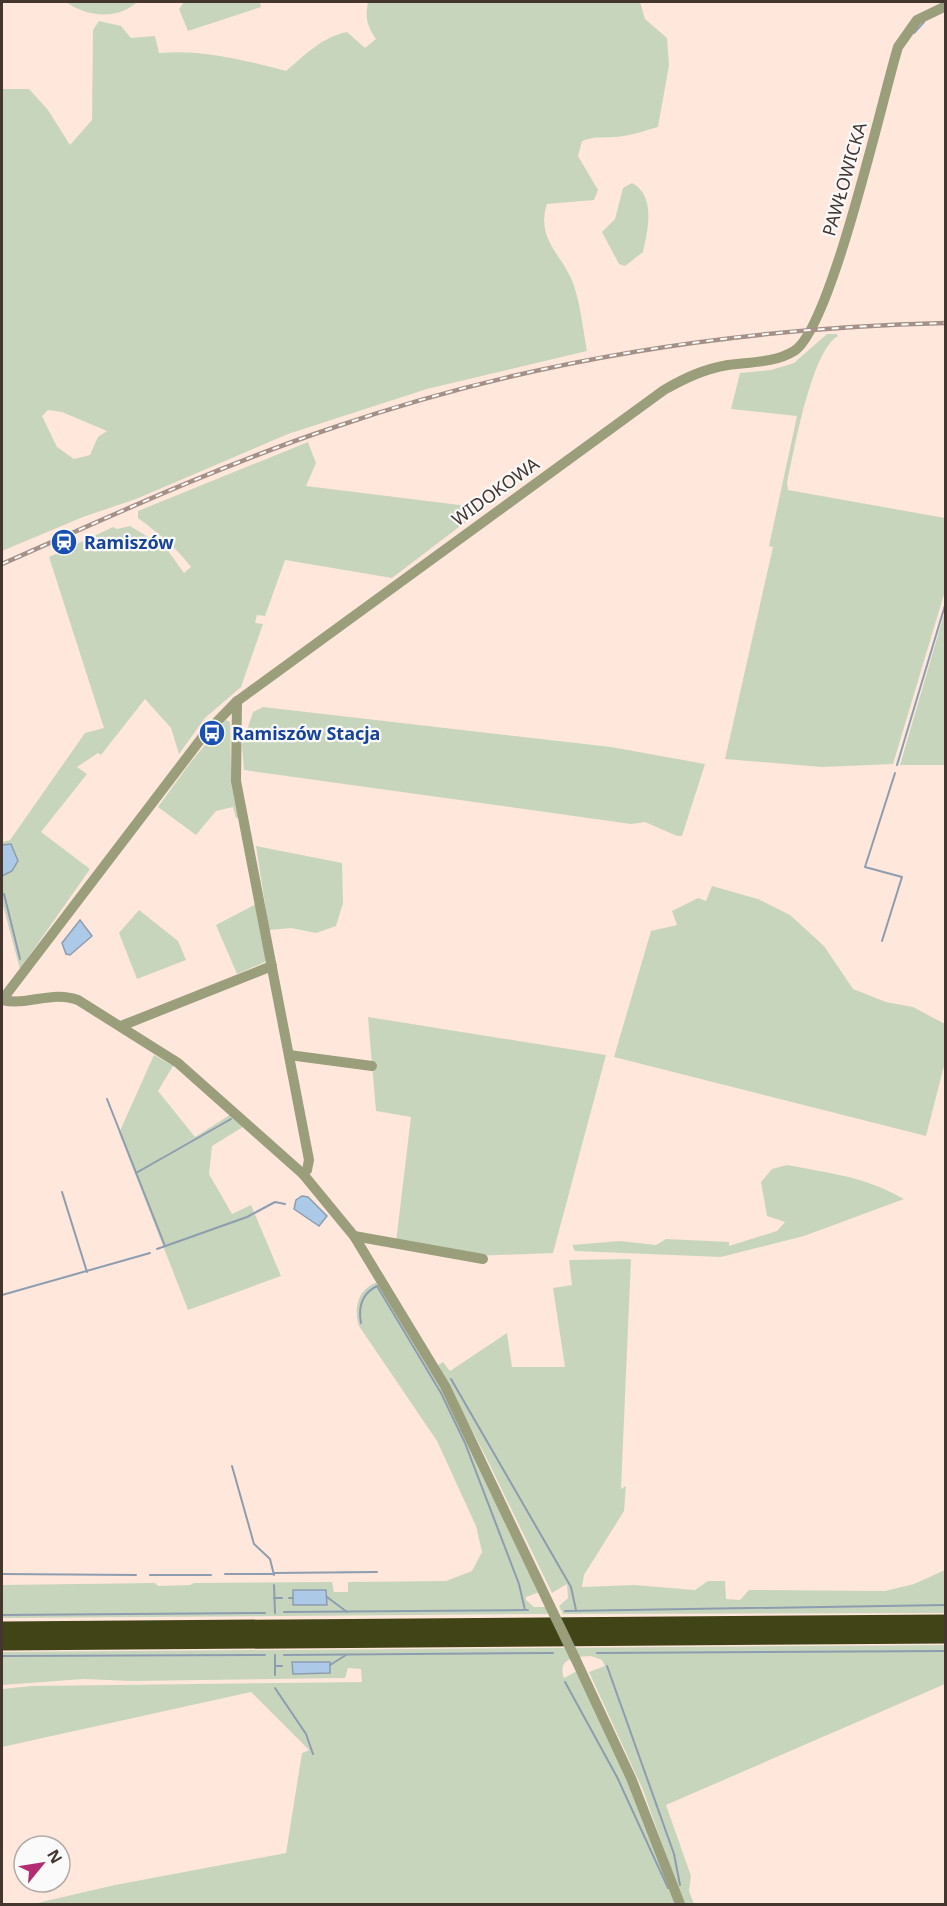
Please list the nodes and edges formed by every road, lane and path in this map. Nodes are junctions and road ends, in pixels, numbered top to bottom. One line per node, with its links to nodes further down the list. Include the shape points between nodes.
1 (945, 6): 2 (street, PAWŁOWICKA, via 917,20 898,47 845,239 817,318 800,348)
2 (771, 359): 3 (street, WIDOKOWA, via 710,369 664,390)
3 (237, 701): 4 (street, via 236,781); 5 (street, WIDOKOWA, via 204,735)
4 (272, 966): 6 (street); 7 (street)
5 (2, 1000): 6 (street, via 16,1004 68,996)
6 (121, 1026): 9 (street, via 178,1063)
7 (288, 1055): 8 (street); 9 (street, via 309,1160)
8 (372, 1066)
9 (303, 1174): 10 (street)
10 (354, 1236): 11 (street); 16 (street, bridge, via 445,1386 632,1778)
11 (483, 1259)
12 (945, 1622): 13 (highway)
13 (2, 1629)
14 (945, 1636): 15 (highway)
15 (2, 1643)
16 (680, 1905)

